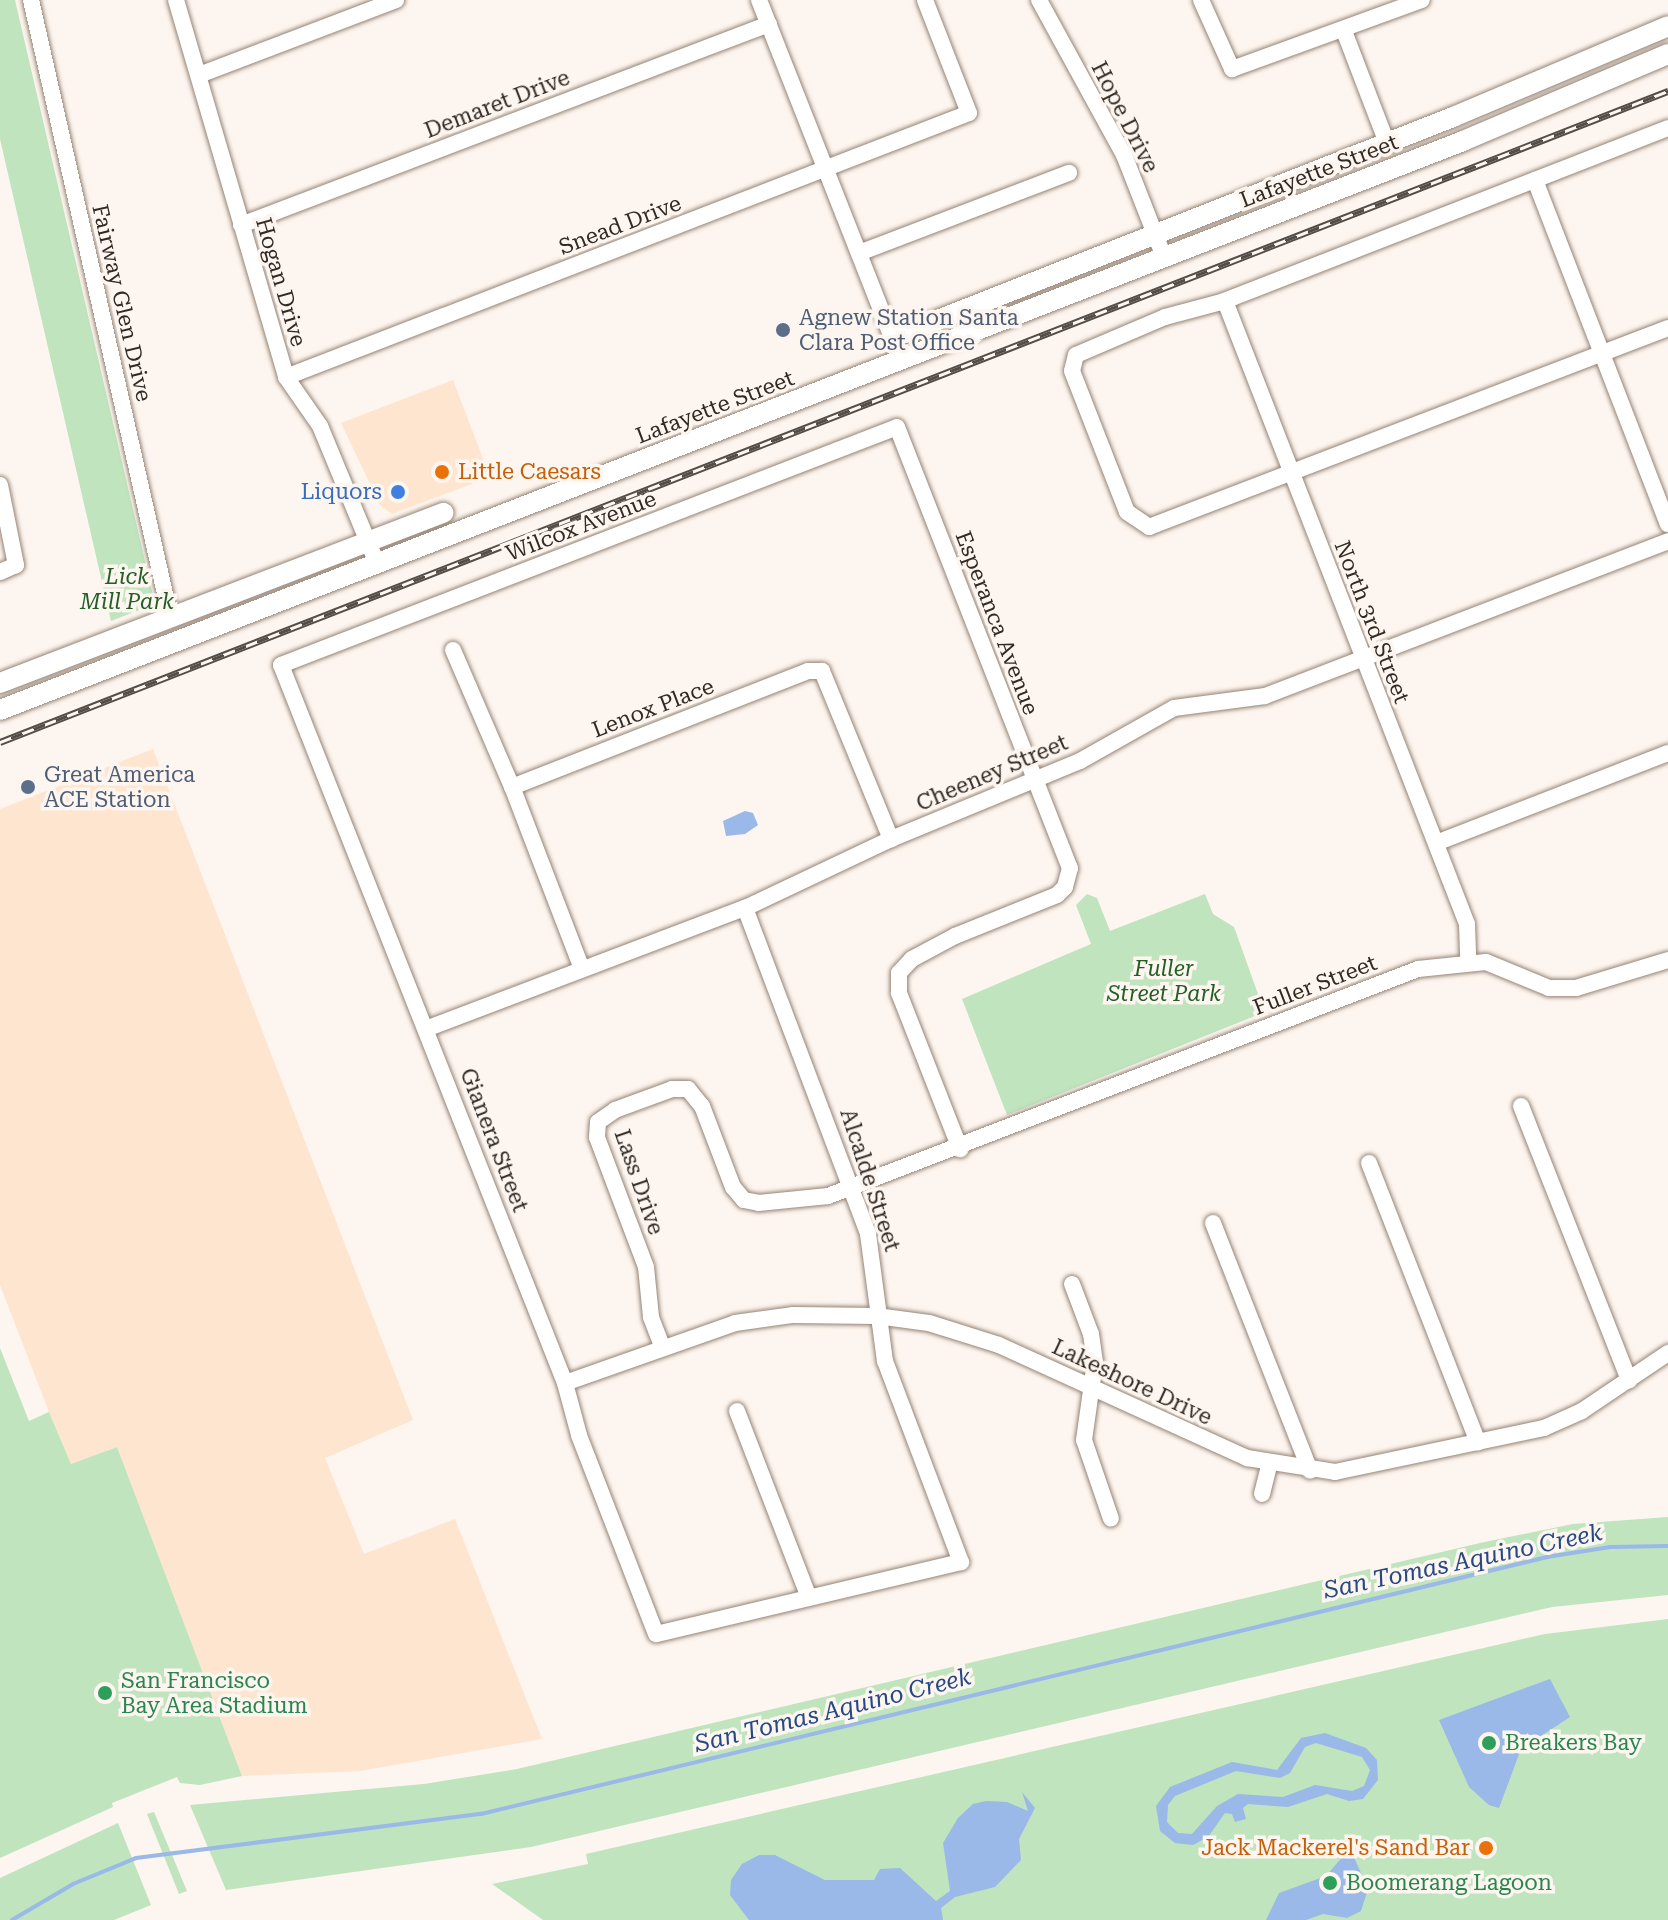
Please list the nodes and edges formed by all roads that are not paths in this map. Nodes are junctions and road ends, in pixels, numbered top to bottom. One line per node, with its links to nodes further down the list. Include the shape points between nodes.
1 (31, 0): 38 (street, Fairway Glen Drive)
2 (176, 0): 13 (street, Hogan Drive)
3 (396, 0): 13 (street)
4 (759, 0): 9 (street)
5 (925, 0): 16 (street, Snead Drive, via 969,113)
6 (1039, 0): 20 (street, Hope Drive, via 1124,155)
7 (1201, 0): 11 (street, via 1232,69)
8 (1422, 0): 11 (street)
9 (769, 24): 16 (street); 19 (street, Demaret Drive)
10 (1668, 26): 15 (main road, Lafayette Street)
11 (1344, 31): 15 (street)
12 (1668, 54): 22 (main road, Lafayette Street)
13 (199, 75): 19 (street, Hogan Drive)
14 (1668, 128): 18 (street)
15 (1387, 143): 20 (main road, Lafayette Street)
16 (826, 169): 21 (street); 28 (street, Snead Drive)
17 (1069, 173): 21 (street)
18 (1535, 180): 23 (street); 26 (street)
19 (241, 225): 28 (street, Hogan Drive)
20 (1156, 235): 22 (street, Hope Drive); 25 (main road, Lafayette Street)
21 (859, 253): 25 (street)
22 (1164, 257): 27 (main road, Lafayette Street)
23 (1225, 301): 30 (street, North 3rd Street); 30 (street, via 1165,317 1076,355 1072,371 1077,387 1127,512 1149,527)
24 (1668, 328): 26 (street)
25 (892, 338): 27 (street)
26 (1602, 354): 30 (street); 33 (street)
27 (901, 360): 36 (main road, Lafayette Street)
28 (286, 377): 34 (street, Hogan Drive, via 320,426)
29 (897, 427): 41 (street, Wilcox Avenue); 45 (street, Esperanca Avenue)
30 (1290, 472): 40 (street, North 3rd Street)
31 (0, 485): 37 (street, via 16,565)
32 (444, 513): 34 (main road)
33 (1668, 524)
34 (368, 541): 36 (street, Hogan Drive); 38 (main road)
35 (1668, 541): 40 (street, Cheeney Street)
36 (376, 564): 43 (main road, Lafayette Street)
37 (0, 572)
38 (170, 616): 42 (main road)
39 (453, 650): 46 (street)
40 (1361, 659): 45 (street, Cheeney Street, via 1265,696 1174,708 1080,761); 48 (street, North 3rd Street)
41 (281, 665): 53 (street, Gianera Street)
42 (0, 683)
43 (0, 710)
44 (1668, 753): 48 (street)
45 (1035, 779): 47 (street, Cheeney Street); 55 (street, Esperanca Avenue, via 1070,868 1065,887 955,936 912,959 899,973 899,993)
46 (512, 787): 47 (street, Lenox Place, via 808,671 822,671); 52 (street)
47 (891, 839): 49 (street, Cheeney Street)
48 (1436, 843): 51 (street, North 3rd Street, via 1467,924)
49 (745, 908): 52 (street, Cheeney Street); 57 (street, Alcalde Street)
50 (1668, 960): 51 (street, Fuller Street, via 1576,988 1549,988 1486,962)
51 (1468, 961): 55 (street, Fuller Street, via 1418,969)
52 (582, 969): 53 (street, Cheeney Street)
53 (426, 1029): 64 (street, Gianera Street)
54 (1521, 1106): 63 (street)
55 (960, 1149): 57 (street, Fuller Street)
56 (1369, 1163): 67 (street)
57 (851, 1191): 60 (street, Alcalde Street, via 872,1252); 61 (street, Lass Drive, via 759,1203 744,1200 733,1187 702,1106 688,1089 672,1089 602,1117 597,1137 646,1267 651,1317)
58 (1213, 1223): 69 (street)
59 (1072, 1284): 65 (street, via 1091,1334)
60 (877, 1316): 61 (street, Lakeshore Drive, via 764,1318 710,1328); 65 (street, Lakeshore Drive, via 976,1336); 72 (street, Alcalde Street, via 885,1361 961,1562)
61 (662, 1346): 64 (street, Lakeshore Drive)
62 (1668, 1353): 63 (street, Lakeshore Drive)
63 (1629, 1380): 67 (street, Lakeshore Drive, via 1564,1420)
64 (565, 1383): 72 (street, Gianera Street, via 579,1435 656,1634)
65 (1092, 1387): 68 (street, Lakeshore Drive); 71 (street, via 1084,1440)
66 (737, 1411): 72 (street)
67 (1478, 1443): 69 (street, Lakeshore Drive, via 1376,1467)
68 (1269, 1465): 69 (street, Lakeshore Drive); 70 (street)
69 (1310, 1471)
70 (1262, 1494)
71 (1111, 1519)
72 (809, 1598)

